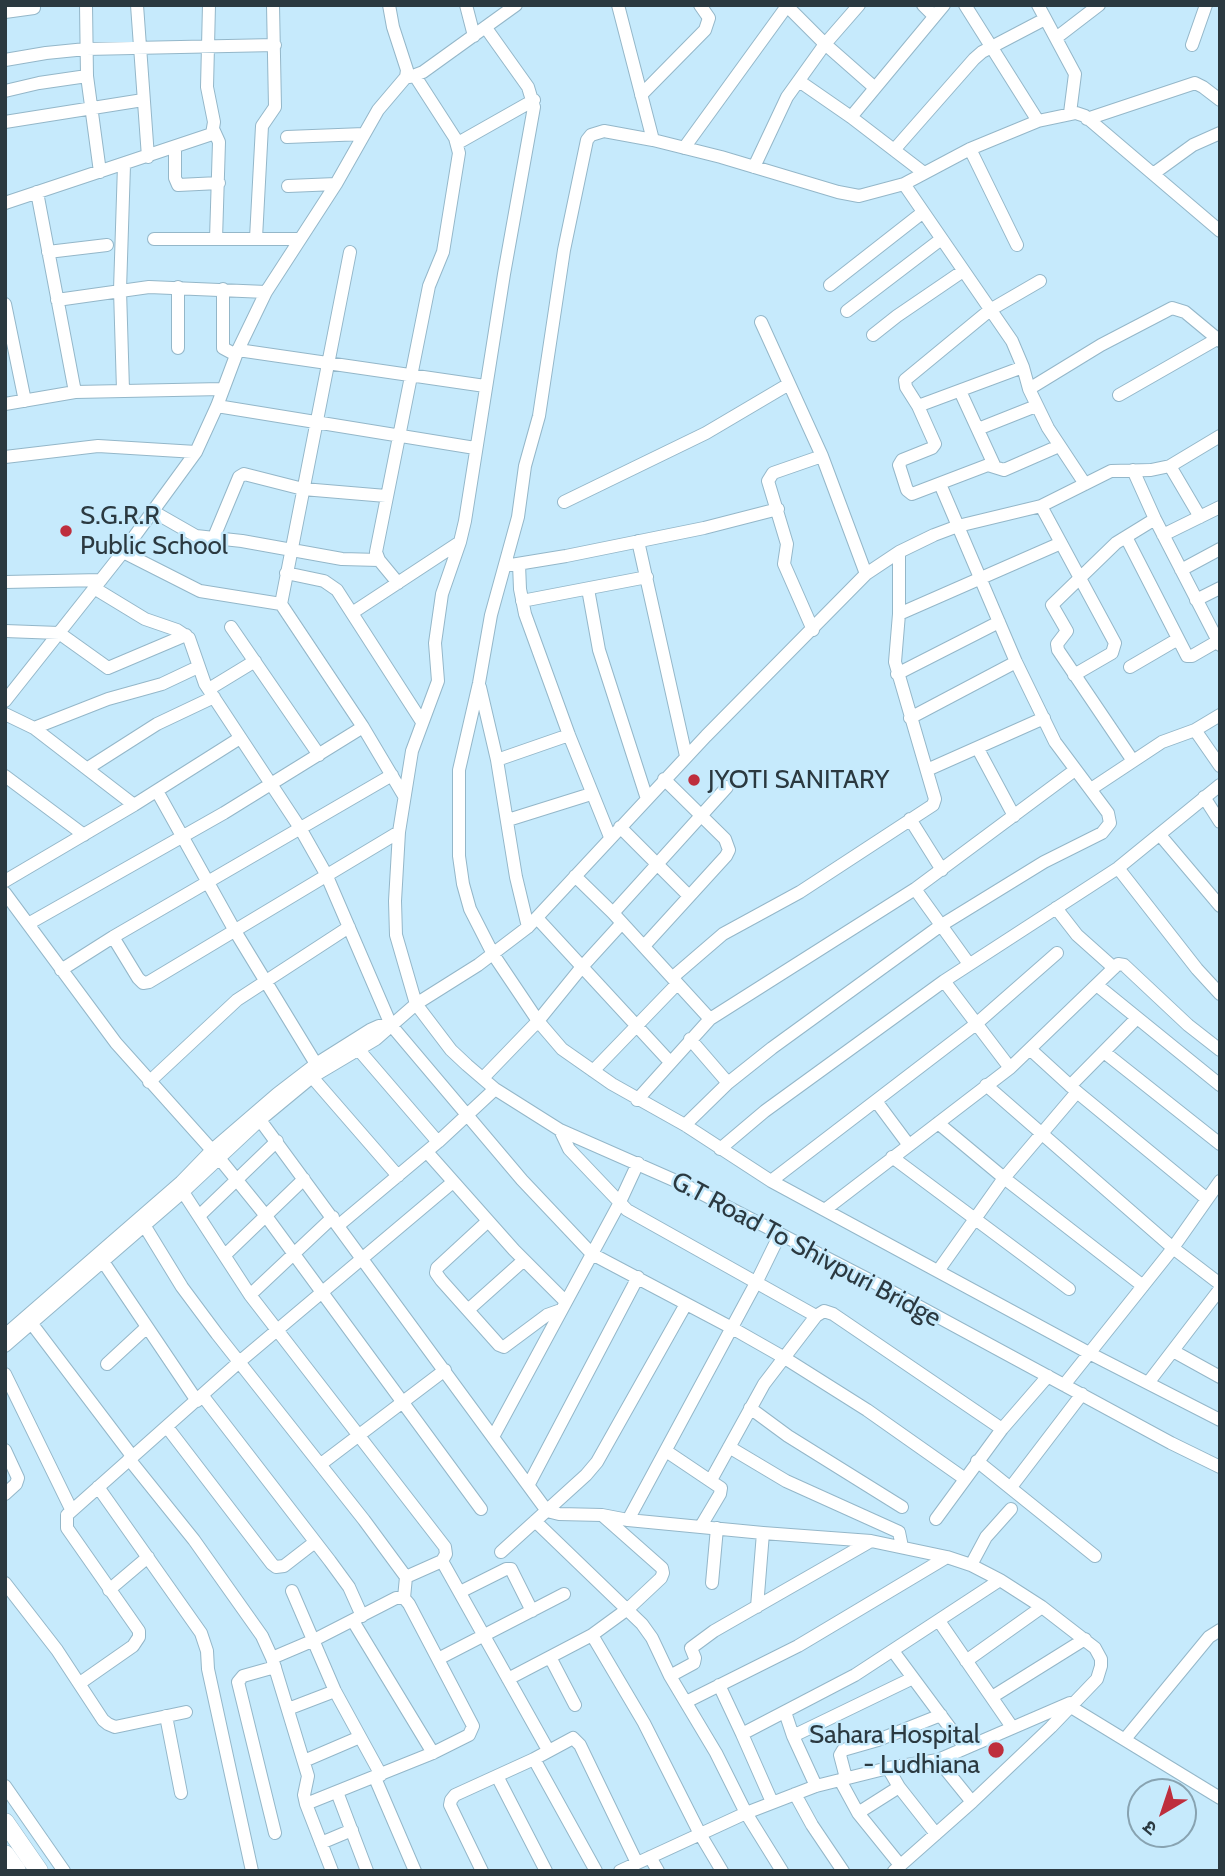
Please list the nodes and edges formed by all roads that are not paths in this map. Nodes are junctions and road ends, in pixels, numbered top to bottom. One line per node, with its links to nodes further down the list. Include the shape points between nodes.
1 (86, 5): 31 (street)
2 (137, 5): 30 (street)
3 (209, 5): 27 (street)
4 (273, 5): 26 (street)
5 (389, 5): 34 (street)
6 (466, 5): 23 (street)
7 (516, 5): 22 (street)
8 (618, 5): 38 (street)
9 (700, 5): 38 (street, via 709,18 705,30)
10 (859, 5): 25 (street)
11 (923, 5): 20 (street)
12 (944, 5): 20 (street)
13 (965, 5): 28 (street)
14 (1038, 5): 21 (street)
15 (1099, 5): 24 (street)
16 (1206, 5): 29 (street)
17 (787, 6): 25 (street); 55 (street)
18 (34, 8): 19 (street)
19 (5, 12)
20 (934, 16): 36 (street)
21 (1045, 19): 24 (street); 28 (street)
22 (486, 28): 23 (street); 40 (street)
23 (474, 36): 34 (street)
24 (1056, 38): 43 (street, via 1075,74)
25 (825, 44): 35 (street); 36 (street)
26 (275, 45): 27 (street); 72 (street, via 275,107 262,126)
27 (207, 46): 30 (street); 48 (street)
28 (993, 46): 46 (street); 57 (street, via 962,70)
29 (1192, 46)
30 (138, 47): 31 (street); 39 (street)
31 (86, 49): 32 (street); 33 (street)
32 (5, 61)
33 (87, 76): 37 (street); 42 (street)
34 (411, 77): 49 (street, via 377,110); 53 (street)
35 (799, 81): 44 (street); 60 (street)
36 (874, 88): 44 (street)
37 (5, 90)
38 (641, 95): 52 (street)
39 (143, 100): 42 (street); 58 (street)
40 (534, 100): 53 (street); 102 (street)
41 (1220, 100): 45 (street, via 1195,83)
42 (92, 108): 47 (street); 61 (street)
43 (1070, 113): 45 (street); 46 (street)
44 (850, 117): 57 (street)
45 (1087, 119): 63 (street)
46 (1038, 121): 56 (street)
47 (5, 122)
48 (214, 131): 54 (street); 64 (street, via 219,142)
49 (364, 134): 51 (street); 65 (street)
50 (1220, 134): 63 (street, via 1193,145)
51 (287, 137)
52 (653, 139): 55 (street); 150 (street, via 604,131 587,140 564,250 539,415)
53 (458, 144): 100 (street, via 443,252 429,286)
54 (175, 148): 58 (street); 64 (street, via 178,185)
55 (684, 148): 60 (street)
56 (970, 149): 62 (street); 78 (street)
57 (894, 150): 62 (street)
58 (148, 157): 59 (street)
59 (124, 165): 61 (street); 86 (street)
60 (754, 167): 66 (street, via 850,195)
61 (100, 172): 68 (street)
62 (925, 173): 66 (street)
63 (1153, 174): 71 (street)
64 (219, 183): 74 (street)
65 (336, 184): 67 (street); 75 (street)
66 (904, 184): 70 (street)
67 (288, 186)
68 (37, 192): 69 (street); 79 (street)
69 (5, 204)
70 (922, 213): 76 (street); 83 (street)
71 (1220, 231)
72 (256, 238): 74 (street); 75 (street)
73 (154, 239): 74 (street)
74 (216, 239)
75 (300, 239): 87 (street)
76 (940, 240): 81 (street); 90 (street)
77 (107, 245): 79 (street)
78 (1017, 245)
79 (48, 252): 88 (street)
80 (350, 252): 98 (street)
81 (962, 271): 91 (street); 93 (street)
82 (1040, 281): 91 (street)
83 (830, 285)
84 (178, 287): 85 (street); 86 (street); 95 (street)
85 (223, 289): 87 (street); 97 (street, via 223,348)
86 (120, 290): 88 (street); 105 (street)
87 (266, 292): 97 (street)
88 (57, 300): 107 (street)
89 (5, 304): 96 (street)
90 (847, 310)
91 (990, 310): 99 (street, via 1012,341); 112 (street, via 907,378 906,387)
92 (761, 322): 101 (street)
93 (873, 335)
94 (1218, 340): 103 (street, via 1185,312 1172,308); 108 (street)
95 (178, 348)
96 (10, 350): 109 (street)
97 (237, 352): 98 (street); 104 (street)
98 (327, 362): 100 (street); 114 (street)
99 (1023, 367): 103 (street); 106 (street)
100 (412, 376): 102 (street); 116 (street)
101 (789, 384): 121 (street); 130 (street, via 706,433)
102 (485, 386): 119 (street)
103 (1029, 388): 113 (street)
104 (222, 389): 105 (street); 111 (street)
105 (123, 390): 107 (street)
106 (960, 391): 112 (street); 115 (street)
107 (75, 392): 109 (street)
108 (1119, 396)
109 (25, 401): 110 (street)
110 (5, 404)
111 (217, 406): 114 (street); 120 (street)
112 (918, 406): 126 (street, via 935,444 902,460 900,467 912,494)
113 (1037, 406): 115 (street); 118 (street)
114 (317, 421): 116 (street); 128 (street)
115 (978, 429): 124 (street)
116 (398, 436): 119 (street); 129 (street)
117 (1220, 436): 123 (street)
118 (1059, 446): 124 (street, via 1004,470); 127 (street)
119 (475, 448): 142 (street)
120 (196, 452): 122 (street, via 98,446); 134 (street)
121 (822, 456): 133 (street, via 770,475); 153 (street)
122 (5, 457)
123 (1170, 466): 125 (street); 135 (street)
124 (995, 467): 126 (street, via 988,464)
125 (1133, 471): 127 (street, via 1111,471); 136 (street)
126 (940, 484): 137 (street)
127 (1085, 484): 131 (street)
128 (303, 489): 129 (street); 139 (street, via 242,475); 145 (street)
129 (386, 496): 148 (street, via 376,552)
130 (564, 502)
131 (1041, 506): 137 (street); 143 (street)
132 (1220, 507): 135 (street)
133 (778, 509): 141 (street); 169 (street, via 787,547 784,564)
134 (154, 512): 139 (street, via 191,533); 146 (street)
135 (1200, 517): 138 (street)
136 (1155, 519): 138 (street); 140 (street)
137 (958, 526): 147 (street); 155 (street)
138 (1163, 535): 151 (street)
139 (215, 537): 145 (street)
140 (1126, 537): 156 (street); 174 (street)
141 (638, 541): 149 (street); 154 (street)
142 (460, 542): 158 (street); 188 (street, via 442,594 435,643 438,681)
143 (1061, 543): 155 (street); 156 (street)
144 (1220, 549): 151 (street)
145 (291, 550): 148 (street); 152 (street)
146 (123, 552): 159 (street); 164 (street, via 200,591)
147 (899, 552): 153 (street); 166 (street)
148 (379, 560): 158 (street)
149 (519, 564): 150 (street); 163 (street)
150 (505, 566): 181 (street)
151 (1181, 570): 162 (street)
152 (286, 573): 164 (street); 165 (street, via 331,585)
153 (866, 574): 169 (street)
154 (647, 577): 161 (street); 196 (street)
155 (980, 577): 166 (street); 167 (street)
156 (1080, 579): 180 (street, via 1052,605 1067,631 1058,650); 180 (street, via 1115,645 1109,655)
157 (5, 582): 159 (street)
158 (398, 583): 165 (street)
159 (98, 584): 171 (street); 172 (street, via 145,619)
160 (1220, 588): 162 (street)
161 (588, 589): 163 (street); 214 (street, via 599,650)
162 (1196, 600): 173 (street)
163 (522, 601): 192 (street)
164 (281, 604): 189 (street)
165 (352, 613): 188 (street)
166 (899, 614): 179 (street)
167 (999, 622): 176 (street); 179 (street)
168 (232, 626): 175 (street)
169 (813, 630): 196 (street)
170 (5, 631): 171 (street)
171 (59, 633): 172 (street, via 108,668); 183 (street)
172 (186, 635): 177 (street)
173 (1218, 636): 174 (street, via 1189,657)
174 (1178, 639): 178 (street)
175 (255, 661): 182 (street); 195 (street)
176 (1016, 662): 186 (street); 187 (street)
177 (198, 667): 182 (street); 190 (street)
178 (1130, 667)
179 (897, 674): 186 (street)
180 (1074, 675): 198 (street)
181 (480, 683): 197 (street); 249 (street, via 459,770 459,856 470,909)
182 (211, 693): 193 (street); 200 (street)
183 (5, 701)
184 (5, 714): 190 (street)
185 (1220, 715): 191 (street)
186 (910, 718): 201 (street)
187 (1044, 718): 194 (street); 202 (street)
188 (422, 722): 212 (street)
189 (363, 727): 195 (street); 203 (street)
190 (34, 728): 200 (street)
191 (1195, 730): 198 (street, via 1163,742); 199 (street)
192 (569, 736): 197 (street); 211 (street)
193 (240, 738): 206 (street); 210 (street)
194 (978, 749): 201 (street); 217 (street)
195 (319, 755): 206 (street)
196 (686, 756): 205 (street)
197 (497, 760): 219 (street)
198 (1133, 761): 209 (street)
199 (1220, 766)
200 (88, 768): 215 (street)
201 (927, 770): 218 (street, via 935,802)
202 (1075, 770): 209 (street); 217 (street)
203 (392, 775): 212 (street); 222 (street)
204 (5, 776): 224 (street)
205 (664, 779): 214 (street); 216 (street)
206 (270, 784): 222 (street); 226 (street)
207 (1220, 785): 213 (street)
208 (727, 787): 216 (street)
209 (1091, 789): 243 (street, via 1108,813 1110,823 1102,833 1044,862)
210 (157, 791): 215 (street); 226 (street)
211 (592, 794): 219 (street); 227 (street)
212 (404, 796): 223 (street)
213 (1204, 797): 220 (street); 225 (street)
214 (647, 799): 221 (street)
215 (134, 805): 224 (street)
216 (702, 815): 228 (street); 237 (street, via 729,850)
217 (1014, 816): 230 (street)
218 (909, 819): 230 (street); 254 (street, via 800,892 723,933)
219 (508, 820): 241 (street, via 514,870)
220 (1220, 822)
221 (620, 827): 227 (street); 228 (street)
222 (300, 828): 231 (street); 234 (street)
223 (399, 832): 231 (street); 259 (street, via 396,935)
224 (84, 835): 233 (street)
225 (1160, 835): 229 (street); 238 (street)
226 (182, 837): 234 (street); 242 (street)
227 (610, 838): 232 (street)
228 (656, 865): 237 (street); 240 (street)
229 (1118, 868): 239 (street); 258 (street)
230 (942, 870): 235 (street)
231 (326, 874): 244 (street); 245 (street)
232 (575, 876): 240 (street); 241 (street)
233 (5, 881)
234 (207, 883): 245 (street); 246 (street)
235 (915, 888): 243 (street); 260 (street)
236 (5, 893): 242 (street)
237 (689, 896): 247 (street)
238 (1220, 906)
239 (1056, 908): 250 (street); 252 (street)
240 (617, 918): 247 (street); 251 (street)
241 (533, 923): 249 (street); 251 (street)
242 (28, 924): 253 (street)
243 (940, 926): 250 (street); 278 (street)
244 (349, 927): 255 (street); 264 (street)
245 (234, 931): 246 (street, via 145,983); 255 (street)
246 (113, 937): 253 (street)
247 (644, 946): 254 (street)
248 (1057, 953): 263 (street)
249 (493, 954): 259 (street); 262 (street)
250 (969, 964): 256 (street)
251 (581, 968): 262 (street); 265 (street)
252 (1114, 968): 257 (street); 269 (street, via 1124,965)
253 (61, 970): 277 (street)
254 (675, 980): 260 (street); 265 (street)
255 (264, 981): 272 (street); 277 (street, via 237,1000)
256 (944, 981): 263 (street); 295 (street)
257 (1098, 986): 261 (street); 268 (street)
258 (1220, 994)
259 (416, 1004): 264 (street); 276 (street, G.T Road To Shivpuri Bridge, via 451,1050)
260 (710, 1018): 266 (street)
261 (1136, 1018): 270 (street); 280 (street)
262 (538, 1021): 274 (street, via 562,1049); 276 (street)
263 (976, 1024): 273 (street); 284 (street)
264 (391, 1025): 267 (street); 272 (street, via 370,1030); 285 (street)
265 (636, 1025): 271 (street); 274 (street)
266 (690, 1039): 271 (street); 278 (street)
267 (358, 1049): 275 (street); 292 (street)
268 (1031, 1050): 273 (street); 282 (street)
269 (1220, 1050)
270 (1104, 1052): 282 (street); 294 (street)
271 (670, 1062): 283 (street)
272 (316, 1063): 297 (street)
273 (1010, 1068): 279 (street)
274 (593, 1071): 283 (street)
275 (312, 1077): 286 (street); 300 (street)
276 (483, 1079): 281 (street, G.T Road To Shivpuri Bridge)
277 (149, 1082): 297 (street)
278 (728, 1083): 288 (street)
279 (986, 1085): 287 (street); 290 (street)
280 (1220, 1085)
281 (495, 1089): 285 (street); 289 (street, G.T Road To Shivpuri Bridge)
282 (1074, 1089): 290 (street); 308 (street)
283 (637, 1100): 288 (street)
284 (876, 1101): 293 (street); 304 (street)
285 (467, 1116): 292 (street); 320 (street)
286 (260, 1120): 291 (street); 297 (street)
287 (938, 1123): 293 (street); 301 (street)
288 (685, 1125): 295 (street)
289 (560, 1130): 299 (street, G.T Road To Shivpuri Bridge); 309 (street, via 569,1149)
290 (1040, 1133): 301 (street); 318 (street)
291 (277, 1141): 302 (street); 303 (street)
292 (438, 1142): 296 (street)
293 (908, 1144): 298 (street)
294 (1220, 1144)
295 (720, 1149): 304 (street)
296 (427, 1152): 300 (street); 306 (street)
297 (216, 1154): 302 (street); 307 (street); 342 (street)
298 (891, 1157): 310 (street); 313 (street)
299 (638, 1163): 309 (street); 317 (street, G.T Road To Shivpuri Bridge)
300 (398, 1176): 314 (street)
301 (1004, 1178): 313 (street); 329 (street)
302 (237, 1179): 311 (street); 312 (street)
303 (304, 1179): 312 (street); 314 (street)
304 (771, 1181): 310 (street)
305 (1220, 1181): 308 (street)
306 (453, 1182): 315 (street); 322 (street)
307 (183, 1192): 311 (street); 316 (street)
308 (1206, 1199): 318 (street)
309 (619, 1204): 320 (street); 327 (street)
310 (826, 1209): 325 (street)
311 (199, 1216): 321 (street)
312 (266, 1216): 319 (street); 321 (street)
313 (973, 1219): 325 (street); 330 (street)
314 (336, 1221): 319 (street); 322 (street)
315 (488, 1221): 324 (street); 336 (street, via 435,1270)
316 (144, 1225): 323 (street); 347 (street)
317 (780, 1234): 327 (street); 352 (street, G.T Road To Shivpuri Bridge)
318 (1173, 1248): 328 (street); 329 (street)
319 (293, 1254): 332 (street); 333 (street)
320 (592, 1254): 326 (street); 335 (street)
321 (225, 1255): 333 (street)
322 (363, 1256): 332 (street); 349 (street)
323 (102, 1260): 338 (street); 339 (street)
324 (524, 1260): 335 (street); 336 (street)
325 (938, 1271): 345 (street)
326 (638, 1277): 334 (street); 373 (street)
327 (757, 1281): 337 (street); 340 (street)
328 (1220, 1284)
329 (1143, 1286): 345 (street)
330 (1069, 1289)
331 (1220, 1289): 344 (street)
332 (321, 1292): 341 (street); 357 (street)
333 (250, 1295): 341 (street)
334 (686, 1304): 340 (street); 381 (street, via 597,1462)
335 (563, 1306): 336 (street, via 504,1347); 363 (street)
336 (468, 1310)
337 (816, 1316): 346 (street); 361 (street, via 824,1311 833,1314)
338 (32, 1324): 343 (street); 367 (street)
339 (147, 1327): 348 (street); 356 (street)
340 (732, 1328): 346 (street); 366 (street)
341 (277, 1330): 347 (street); 362 (street)
342 (5, 1335)
343 (5, 1346)
344 (1173, 1351): 350 (street); 354 (street)
345 (1089, 1353): 353 (street); 354 (street)
346 (783, 1357): 358 (street); 371 (street)
347 (238, 1363): 356 (street); 369 (street)
348 (107, 1364)
349 (445, 1370): 357 (street); 363 (street)
350 (1217, 1371)
351 (5, 1374): 378 (street)
352 (1048, 1376): 353 (street, G.T Road To Shivpuri Bridge); 361 (street)
353 (1066, 1382): 355 (street, G.T Road To Shivpuri Bridge)
354 (1148, 1383): 359 (street)
355 (1082, 1394): 370 (street, G.T Road To Shivpuri Bridge); 375 (street)
356 (199, 1398): 360 (street); 390 (street)
357 (401, 1403): 362 (street); 379 (street)
358 (750, 1408): 364 (street); 377 (street)
359 (1220, 1420)
360 (167, 1427): 367 (street); 390 (street, via 272,1564 284,1566)
361 (1002, 1429): 368 (street)
362 (359, 1435): 369 (street); 396 (street, via 445,1547)
363 (493, 1437): 373 (street)
364 (729, 1447): 372 (street); 391 (street, via 786,1481 898,1532)
365 (5, 1450): 376 (street, via 18,1478)
366 (666, 1451): 372 (street); 384 (street)
367 (131, 1458): 374 (street); 422 (street, via 248,1614)
368 (977, 1461): 371 (street); 375 (street)
369 (321, 1464): 398 (street)
370 (1220, 1467)
371 (965, 1479): 383 (street)
372 (711, 1480): 386 (street, via 721,1488 720,1494)
373 (529, 1484): 381 (street)
374 (98, 1487): 378 (street); 394 (street)
375 (1011, 1487): 393 (street)
376 (5, 1494)
377 (902, 1507)
378 (71, 1509): 402 (street, via 67,1528)
379 (481, 1509)
380 (1011, 1509): 397 (street, via 986,1537)
381 (548, 1511): 382 (street); 385 (street)
382 (602, 1515): 384 (street); 409 (street, via 662,1569 661,1578)
383 (936, 1519)
384 (628, 1520): 386 (street)
385 (536, 1521): 392 (street); 409 (street)
386 (701, 1526): 387 (street)
387 (717, 1528): 388 (street); 401 (street)
388 (763, 1533): 389 (street); 407 (street)
389 (872, 1541): 391 (street); 407 (street)
390 (315, 1542): 411 (street, via 349,1587)
391 (902, 1547): 395 (street)
392 (501, 1552)
393 (1095, 1556)
394 (148, 1557): 402 (street); 478 (street, via 201,1633)
395 (947, 1557): 397 (street); 427 (street, via 798,1646)
396 (442, 1561): 398 (street); 404 (street)
397 (971, 1565): 399 (street)
398 (406, 1577): 406 (street)
399 (1000, 1580): 408 (street); 412 (street)
400 (5, 1583): 426 (street)
401 (712, 1583)
402 (109, 1590): 426 (street, via 139,1637)
403 (292, 1591): 417 (street)
404 (460, 1592): 410 (street, via 510,1569); 414 (street)
405 (564, 1594): 410 (street)
406 (404, 1598): 411 (street); 420 (street)
407 (758, 1607): 423 (street, via 693,1646 695,1661)
408 (1042, 1607): 416 (street); 421 (street)
409 (629, 1608): 415 (street); 423 (street, via 652,1638)
410 (532, 1611): 414 (street)
411 (357, 1618): 417 (street); 445 (street)
412 (939, 1621): 418 (street); 421 (street)
413 (1220, 1630): 442 (street, via 1209,1637)
414 (484, 1635): 420 (street); 425 (street)
415 (592, 1635): 419 (street); 469 (street, via 644,1723)
416 (1085, 1639): 429 (street); 431 (street, via 1098,1653 1101,1666 1097,1679)
417 (312, 1641): 422 (street); 428 (street)
418 (893, 1651): 424 (street); 435 (street)
419 (550, 1657): 425 (street); 432 (street)
420 (438, 1659): 445 (street, via 473,1726 469,1735)
421 (966, 1661): 429 (street)
422 (274, 1662): 433 (street); 467 (street, via 238,1682)
423 (670, 1676): 430 (street)
424 (913, 1678): 436 (street); 440 (street)
425 (508, 1679): 444 (street)
426 (80, 1684): 437 (street, via 103,1720 115,1727)
427 (719, 1685): 430 (street); 439 (street)
428 (335, 1691): 433 (street); 441 (street)
429 (992, 1697): 438 (street)
430 (686, 1702): 463 (street)
431 (1074, 1704): 438 (street); 442 (street); 461 (street)
432 (575, 1705)
433 (288, 1709): 448 (street)
434 (186, 1712): 437 (street)
435 (785, 1712): 439 (street); 440 (street)
436 (941, 1715): 443 (street); 452 (street, via 844,1750 840,1755)
437 (166, 1716): 456 (street)
438 (1012, 1727): 443 (street)
439 (742, 1734): 460 (street)
440 (793, 1736): 454 (street)
441 (360, 1737): 448 (street); 451 (street)
442 (1125, 1739): 459 (street)
443 (965, 1748): 447 (street)
444 (548, 1750): 446 (street); 473 (street, via 569,1740 578,1741)
445 (433, 1753): 451 (street)
446 (534, 1759): 450 (street); 484 (street)
447 (938, 1760): 449 (street); 461 (street)
448 (304, 1762): 462 (street)
449 (888, 1768): 452 (street); 455 (street)
450 (497, 1776): 482 (street, via 455,1795 450,1805); 483 (street)
451 (378, 1777): 457 (street); 481 (street)
452 (843, 1779): 454 (street); 464 (street)
453 (5, 1786): 477 (street)
454 (816, 1786): 458 (street)
455 (899, 1787): 464 (street); 468 (street)
456 (181, 1793)
457 (337, 1793): 462 (street); 466 (street)
458 (795, 1794): 460 (street); 489 (street)
459 (1220, 1798)
460 (772, 1802): 463 (street)
461 (972, 1802): 468 (street)
462 (306, 1804): 470 (street)
463 (746, 1812): 469 (street); 488 (street)
464 (858, 1813): 474 (street)
465 (5, 1822): 476 (highway)
466 (352, 1830): 470 (street); 480 (street)
467 (275, 1833)
468 (936, 1834): 474 (street)
469 (700, 1835): 472 (street); 487 (street)
470 (321, 1843): 479 (street)
471 (5, 1854): 475 (highway)
472 (650, 1857): 473 (street); 486 (street)
473 (636, 1861): 485 (street)
474 (897, 1868)
475 (17, 1871)
476 (39, 1871)
477 (64, 1871)
478 (253, 1871)
479 (332, 1871)
480 (368, 1871)
481 (415, 1871)
482 (482, 1871)
483 (546, 1871)
484 (596, 1871)
485 (620, 1871)
486 (659, 1871)
487 (722, 1871)
488 (782, 1871)
489 (843, 1871)

